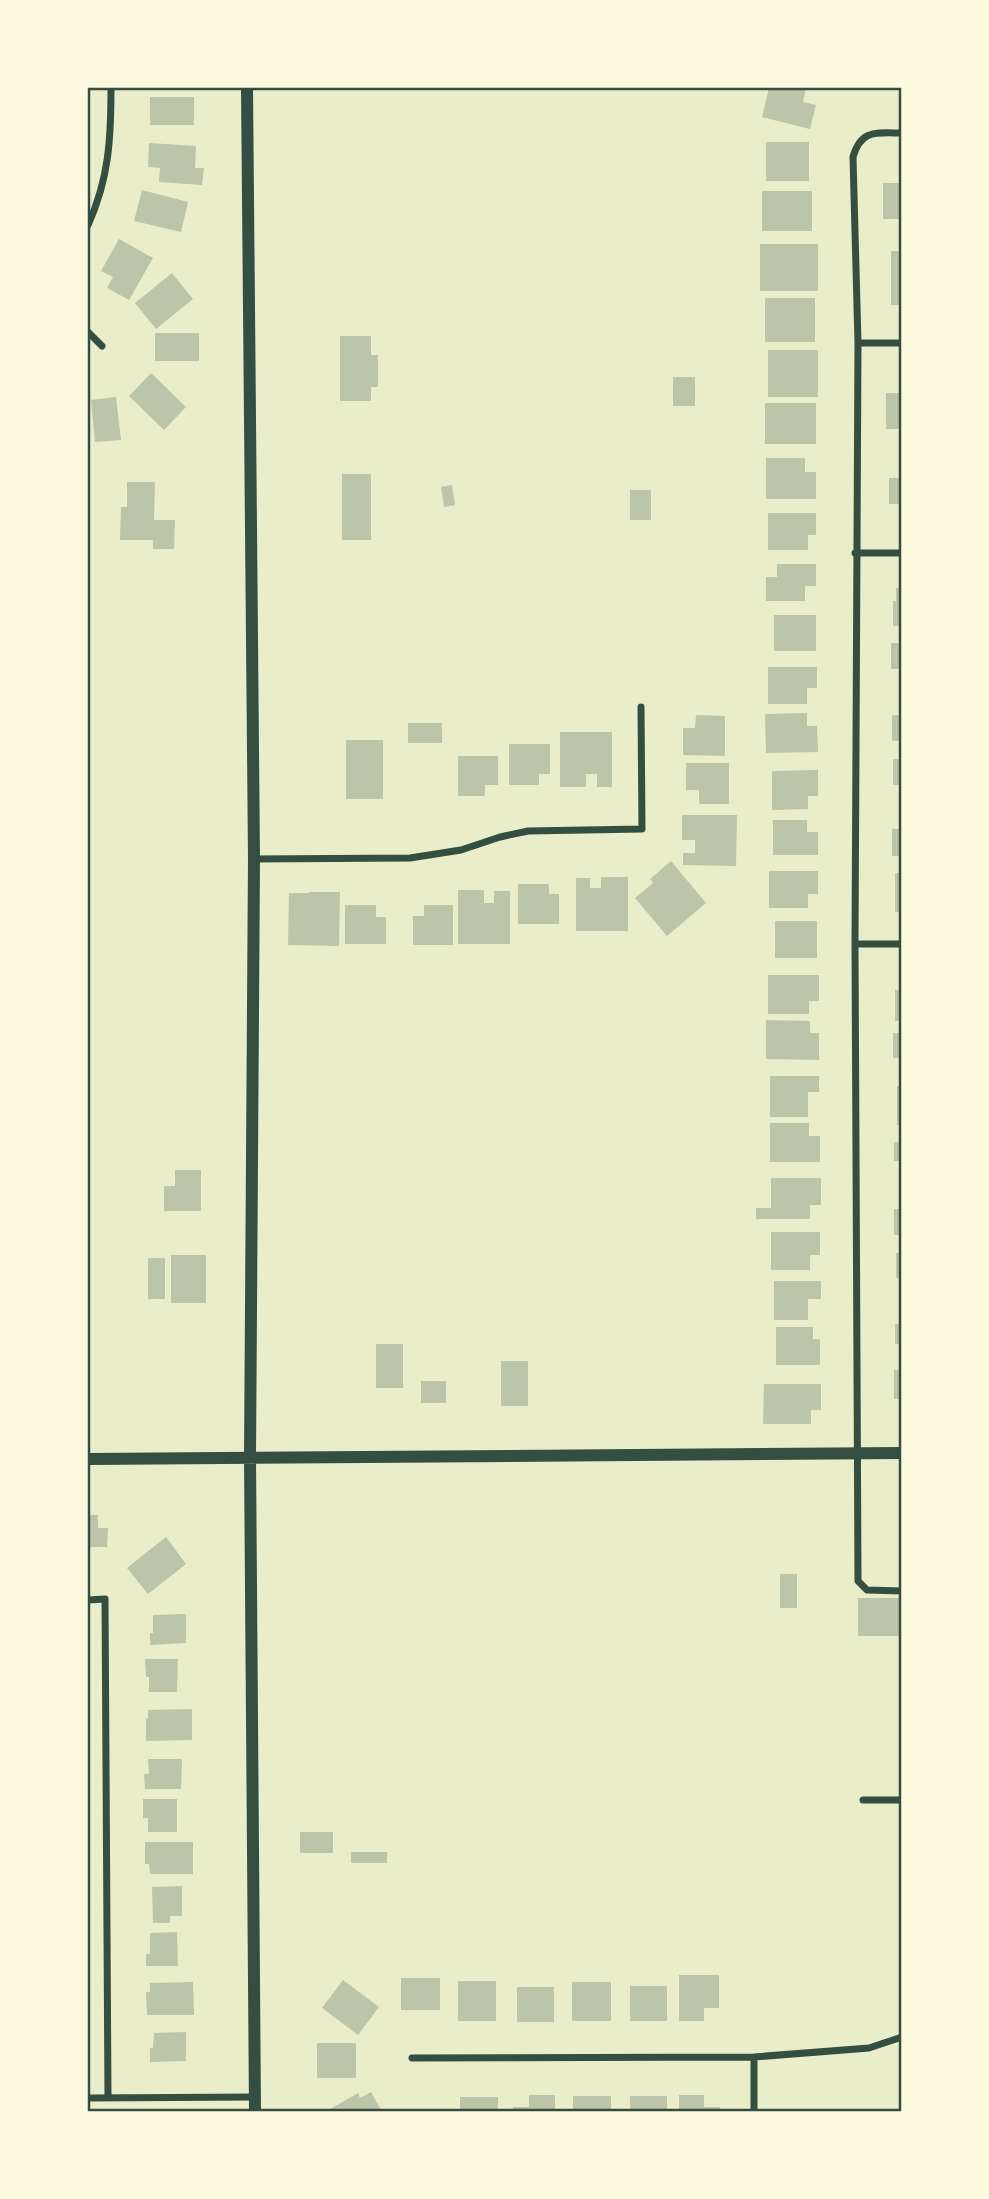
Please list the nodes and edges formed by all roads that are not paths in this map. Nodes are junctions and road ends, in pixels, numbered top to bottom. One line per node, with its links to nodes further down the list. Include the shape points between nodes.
1 (111, 88): 4 (street, via 106,174)
2 (247, 88): 12 (street)
3 (901, 132): 6 (street, via 870,134 861,139 853,157)
4 (88, 225)
5 (88, 332): 8 (street)
6 (858, 343): 7 (street); 9 (street)
7 (901, 343)
8 (102, 346)
9 (855, 553): 10 (street); 13 (street)
10 (901, 553)
11 (642, 707): 12 (street, via 642,829 528,831 436,856)
12 (254, 859): 17 (street)
13 (855, 944): 14 (street); 15 (street)
14 (901, 944)
15 (857, 1453): 16 (street); 17 (street); 19 (street, via 858,1581 867,1590)
16 (901, 1453)
17 (250, 1457): 18 (street); 26 (street)
18 (88, 1459)
19 (901, 1591)
20 (88, 1600): 28 (street, via 105,1600)
21 (863, 1800): 22 (street)
22 (901, 1800)
23 (901, 2037): 24 (street, via 869,2048)
24 (754, 2057): 25 (street); 30 (street)
25 (412, 2058)
26 (255, 2097): 28 (street); 29 (street)
27 (88, 2098): 28 (street)
28 (108, 2098)
29 (255, 2112)
30 (754, 2112)

